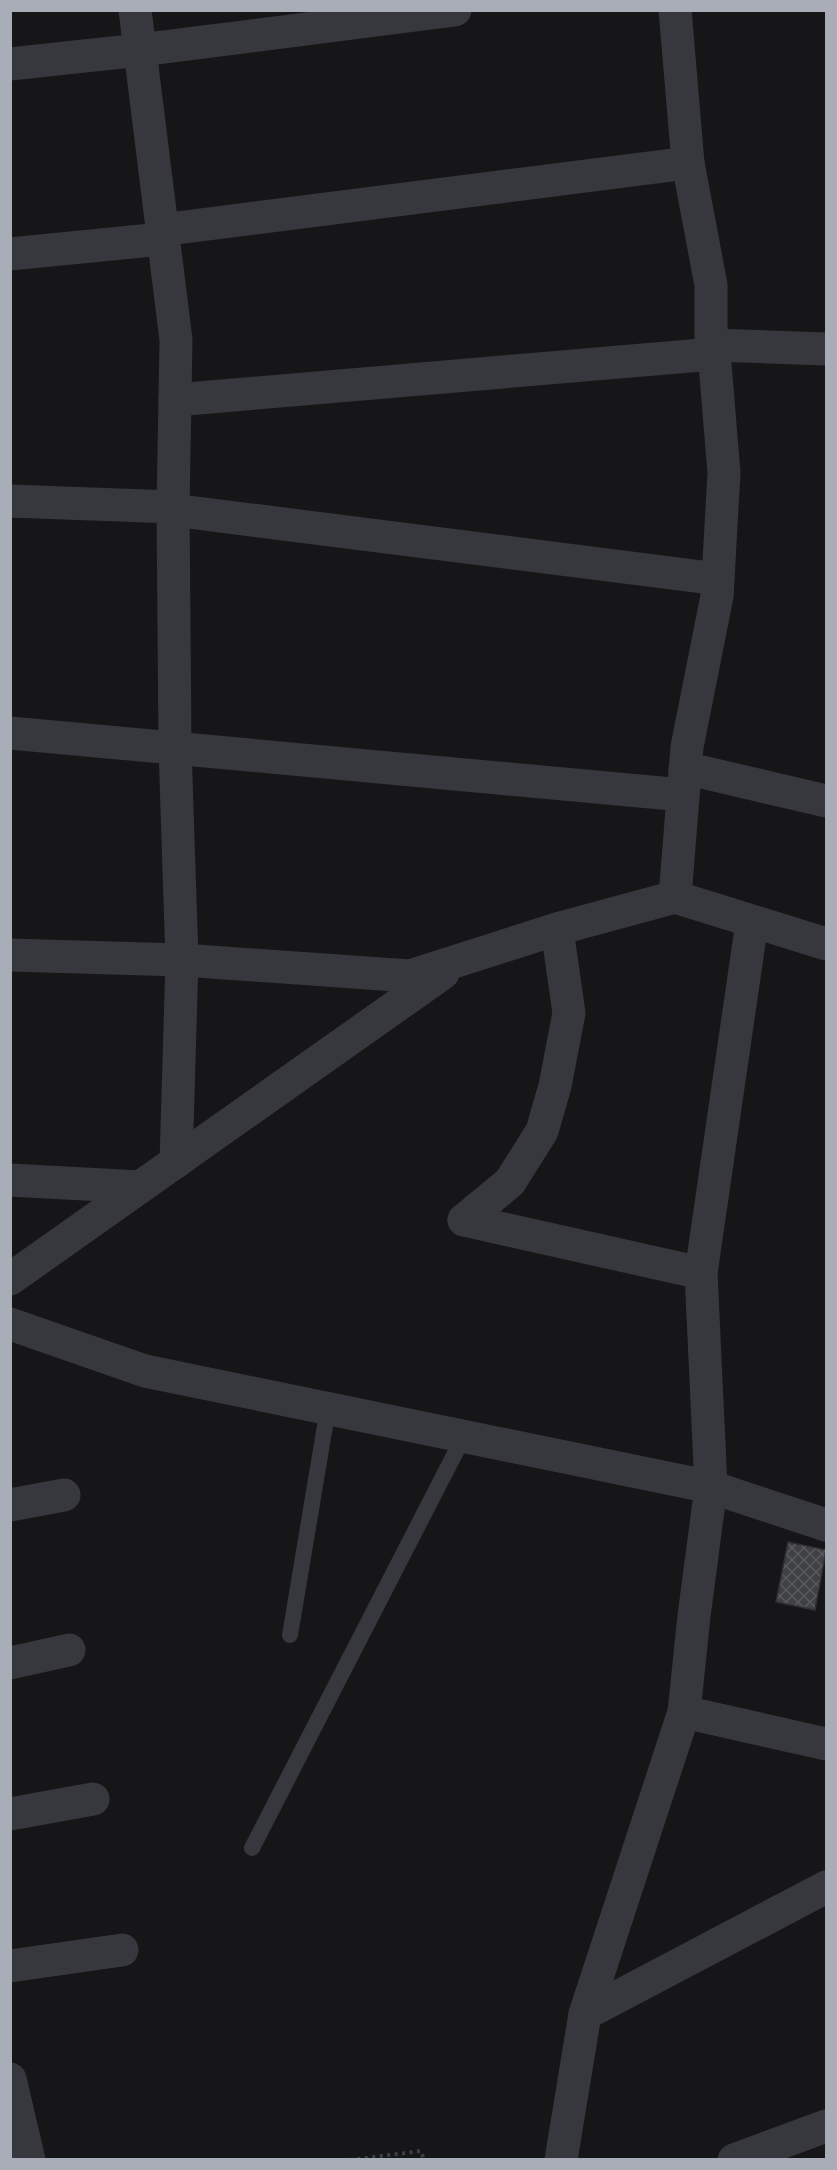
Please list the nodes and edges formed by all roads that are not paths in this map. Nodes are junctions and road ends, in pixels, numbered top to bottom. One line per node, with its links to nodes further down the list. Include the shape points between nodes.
1 (135, 10): 4 (street)
2 (454, 10): 4 (street)
3 (675, 10): 6 (street)
4 (140, 50): 5 (street); 7 (street)
5 (10, 64)
6 (688, 163): 7 (street); 9 (street, via 711,285)
7 (162, 235): 8 (street); 11 (street, via 176,340)
8 (10, 254)
9 (712, 349): 10 (street); 11 (street); 14 (street, via 724,473)
10 (826, 349)
11 (175, 400): 13 (street)
12 (10, 501): 13 (street)
13 (173, 508): 14 (street); 16 (street)
14 (718, 579): 17 (street)
15 (10, 733): 16 (street)
16 (175, 747): 17 (street); 25 (street)
17 (684, 782): 18 (street); 19 (street)
18 (826, 801)
19 (675, 897): 20 (street); 21 (street)
20 (752, 922): 22 (street); 29 (street)
21 (557, 929): 24 (street); 29 (street, via 569,1013 542,1131 510,1182 464,1220)
22 (826, 945)
23 (10, 955): 25 (street)
24 (462, 959): 25 (street, via 410,976); 26 (street)
25 (182, 960): 26 (street)
26 (176, 1162): 28 (street)
27 (10, 1180): 28 (street)
28 (140, 1187): 30 (street)
29 (701, 1273): 34 (street)
30 (10, 1279)
31 (10, 1324): 32 (street, via 144,1371)
32 (328, 1408): 33 (street); 38 (lane)
33 (464, 1436): 34 (street); 45 (lane)
34 (711, 1487): 37 (street); 41 (street)
35 (64, 1495): 36 (street)
36 (10, 1505)
37 (826, 1525)
38 (290, 1635)
39 (69, 1650): 40 (street)
40 (10, 1663)
41 (684, 1712): 42 (street); 49 (street)
42 (826, 1744)
43 (93, 1799): 44 (street)
44 (10, 1814)
45 (252, 1848)
46 (826, 1887): 49 (street)
47 (122, 1950): 48 (street)
48 (10, 1966)
49 (585, 2014): 53 (street)
50 (10, 2079): 52 (street)
51 (826, 2126): 54 (street)
52 (29, 2160)
53 (561, 2160)
54 (734, 2160)

